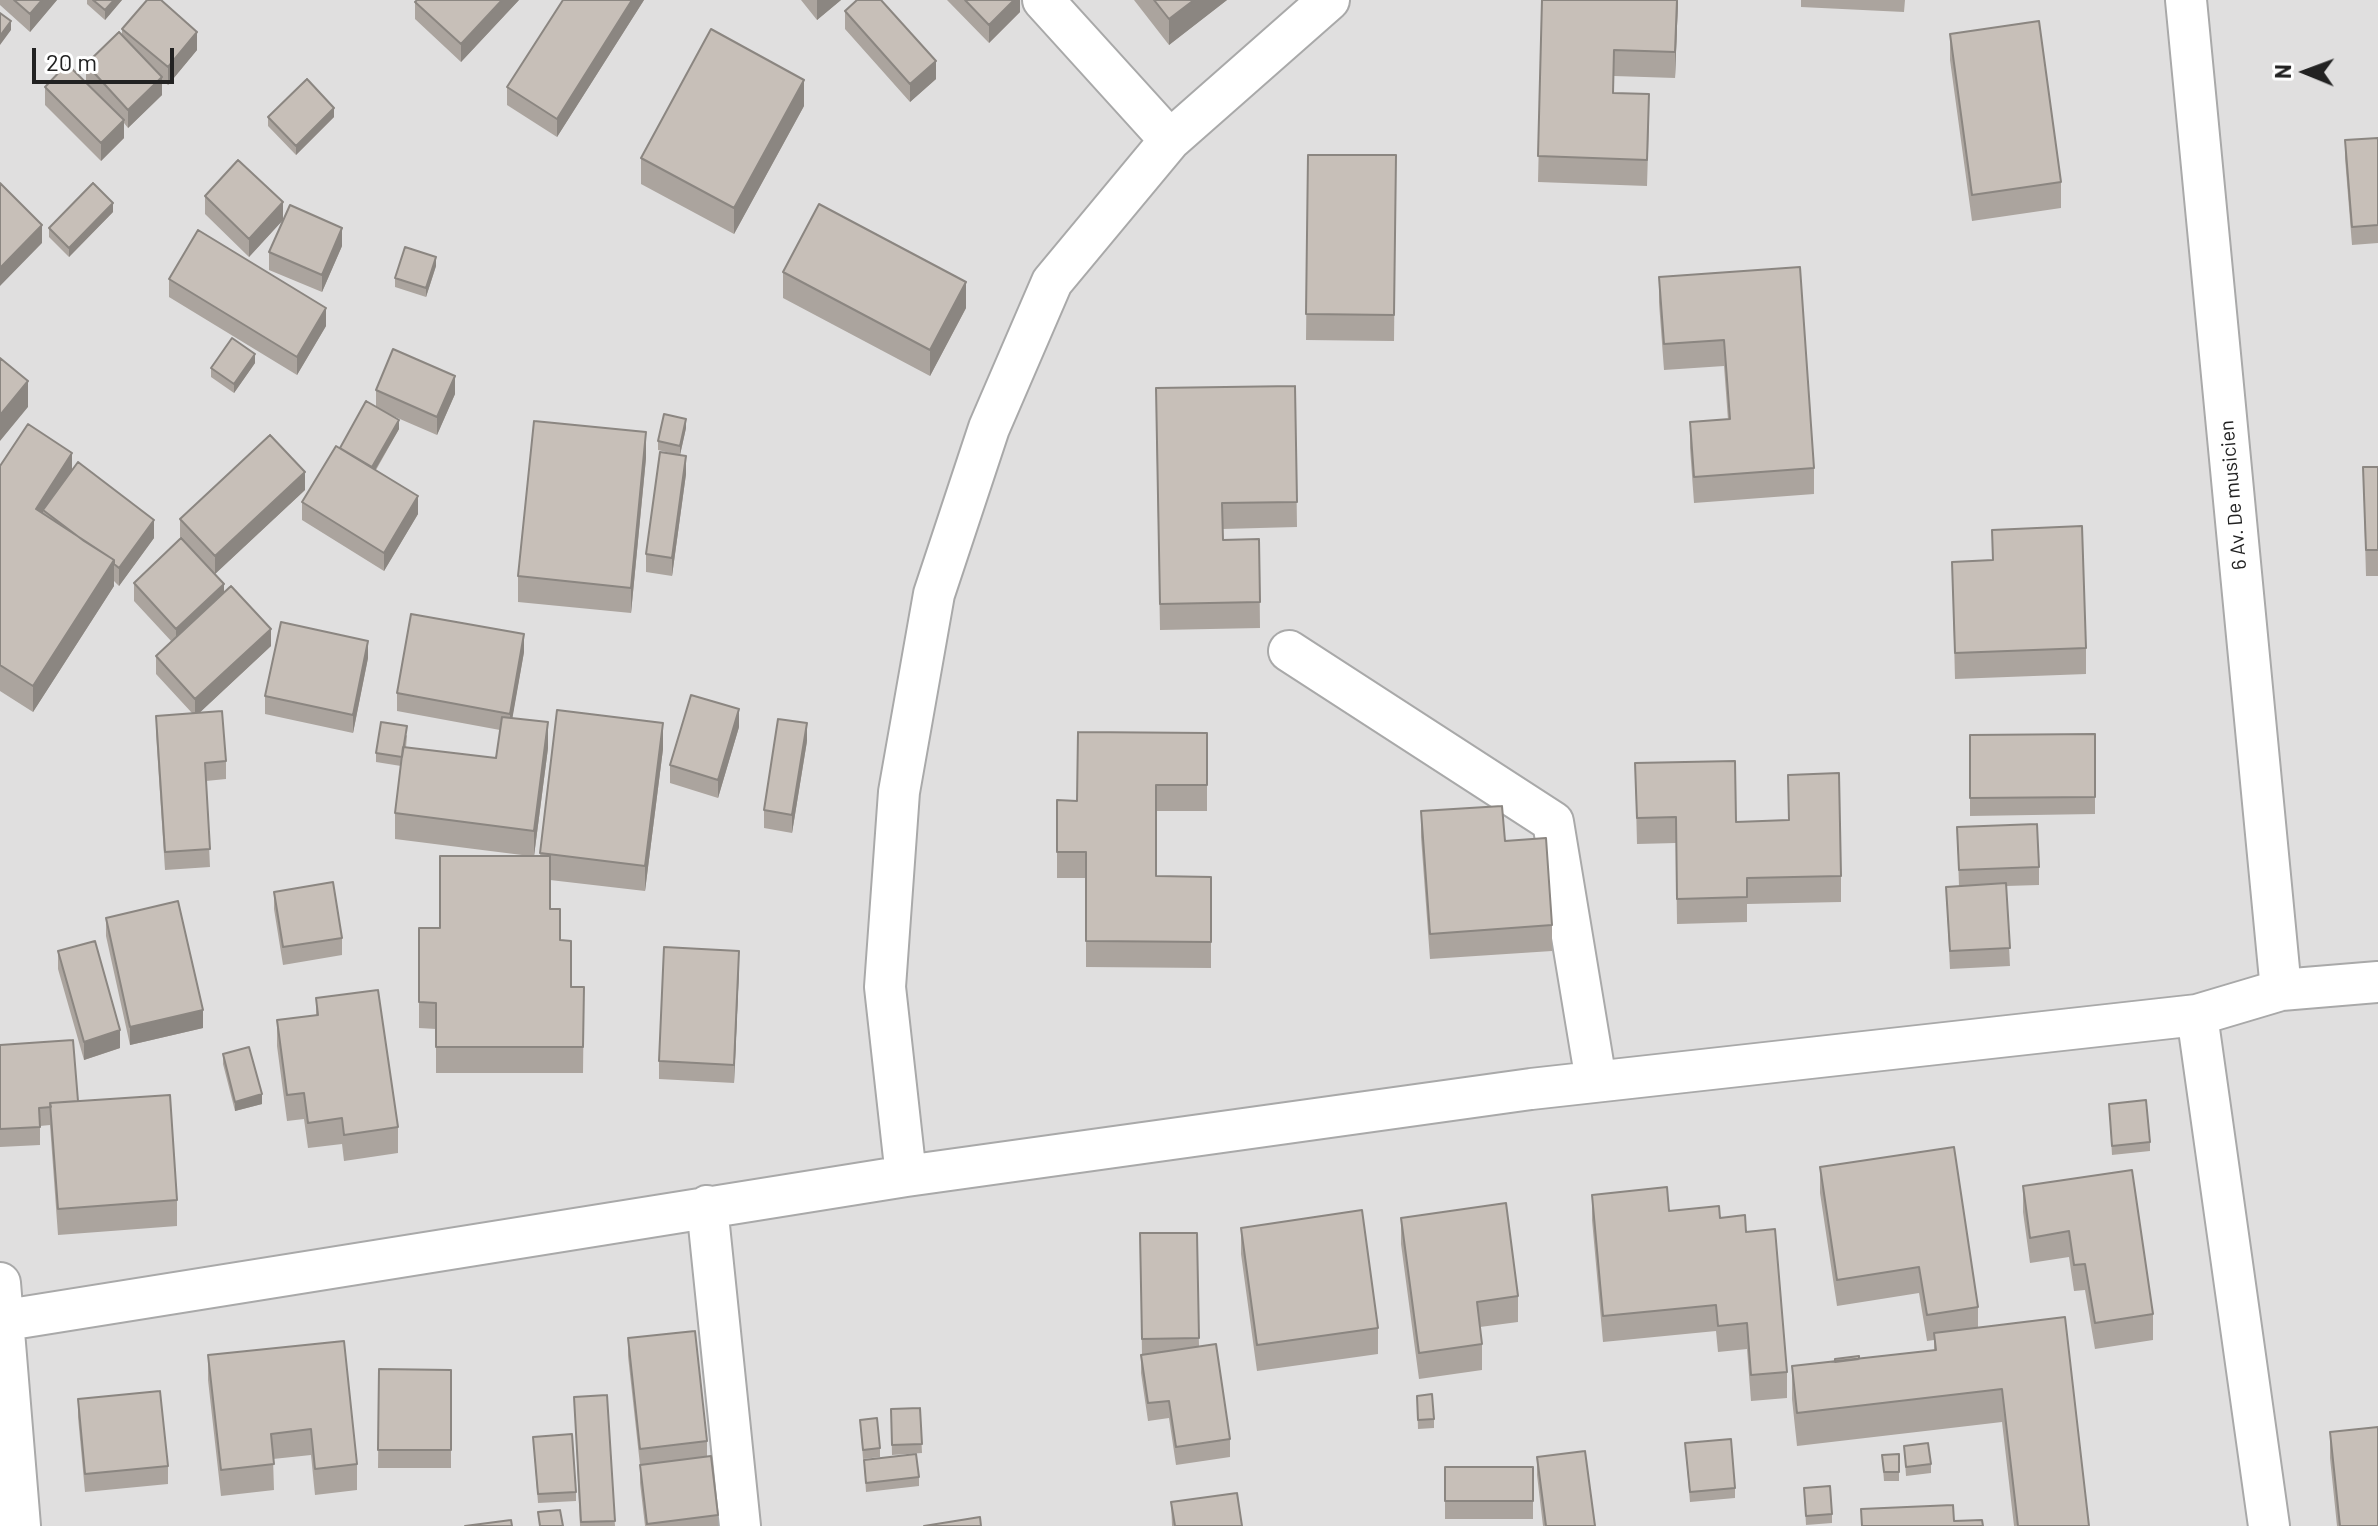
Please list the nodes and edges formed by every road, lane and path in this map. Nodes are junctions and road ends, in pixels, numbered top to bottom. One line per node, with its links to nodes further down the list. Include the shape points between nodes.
1 (1043, 0): 4 (street)
2 (1329, 0): 4 (street)
3 (2186, 0): 7 (street, 6 Av. De musicien)
4 (1170, 140): 10 (street, via 1052,282 989,428 934,594 899,792 885,987)
5 (1289, 651): 9 (street, via 1553,822)
6 (2378, 982): 7 (street)
7 (2281, 990): 8 (street)
8 (2197, 1015): 9 (street); 15 (street)
9 (1596, 1081): 10 (street)
10 (906, 1176): 11 (street)
11 (707, 1206): 12 (street); 14 (street)
12 (2, 1308): 13 (street)
13 (20, 1526)
14 (740, 1526)
15 (2269, 1526)

